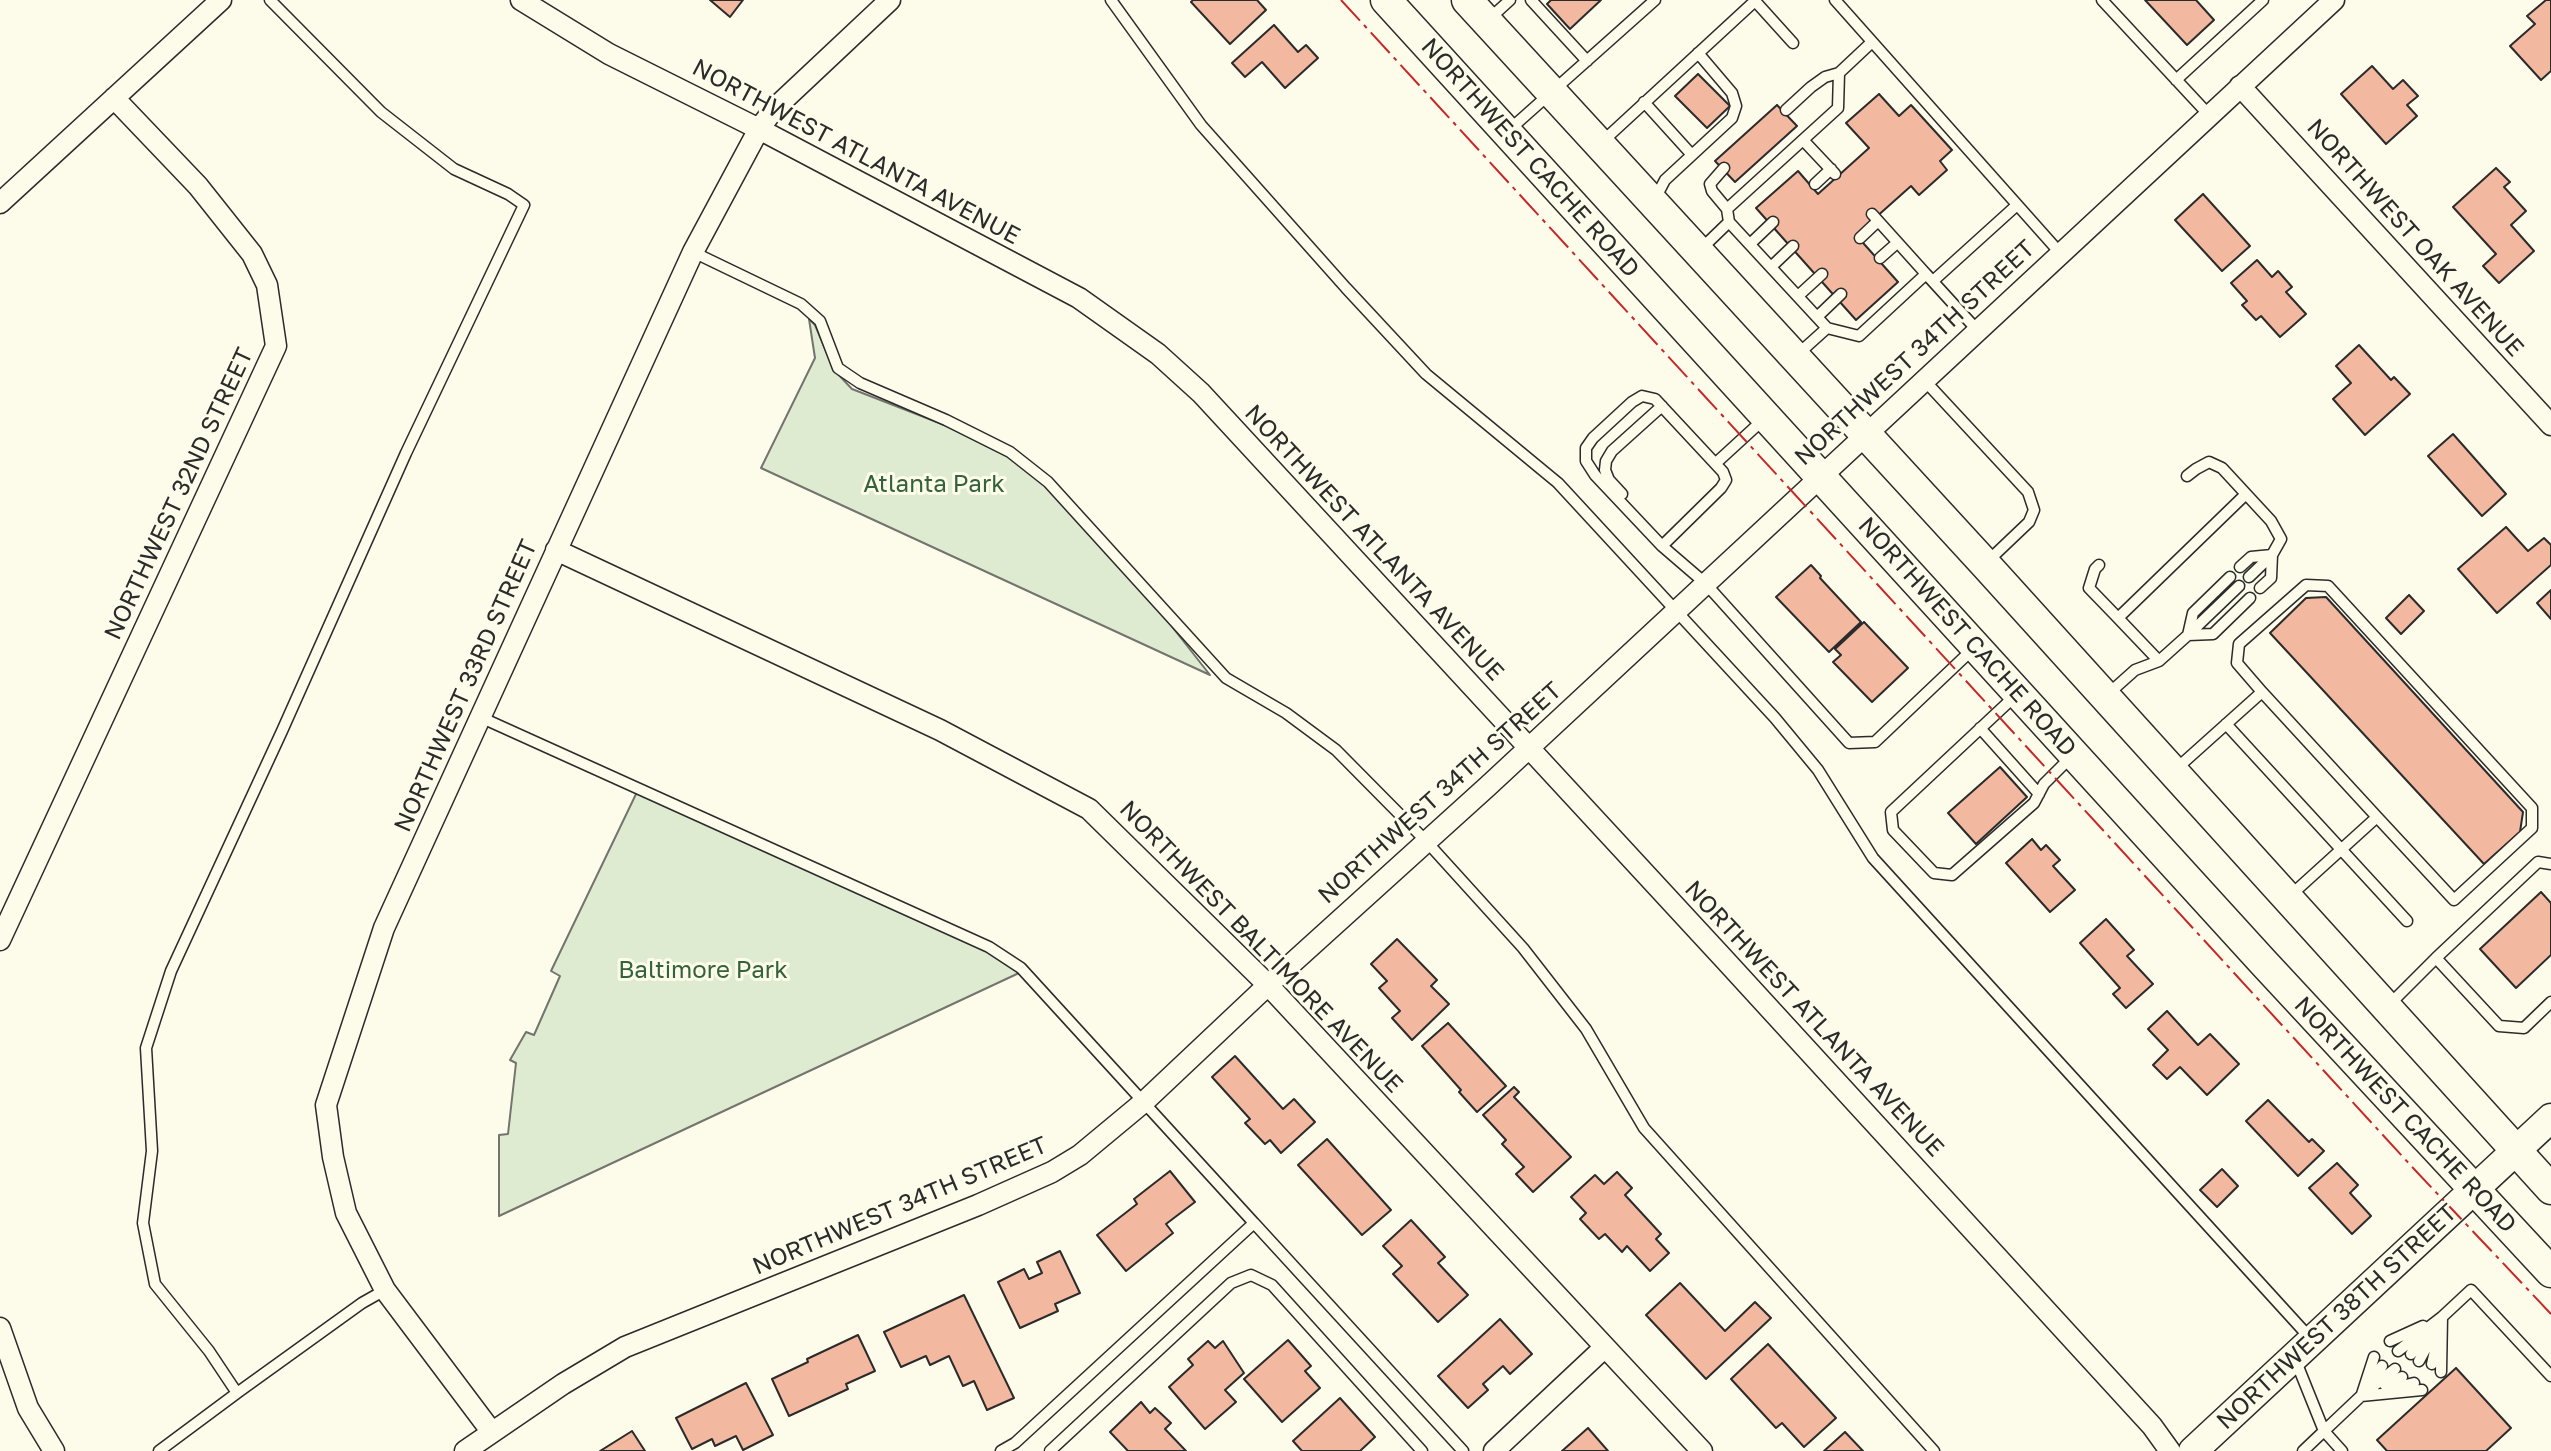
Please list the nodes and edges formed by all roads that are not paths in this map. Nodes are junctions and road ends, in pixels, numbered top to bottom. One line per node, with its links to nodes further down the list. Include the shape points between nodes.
1 (221, 0): 24 (street)
2 (270, 0): 127 (lane, via 381,112 454,169 524,205 171,971 146,1048 152,1151 143,1223 155,1284)
3 (521, 0): 28 (street, NORTHWEST ATLANTA AVENUE, via 609,54)
4 (890, 0): 28 (street, NORTHWEST 33RD STREET)
5 (1111, 0): 80 (lane, via 1201,125 1346,288 1426,374 1558,483)
6 (1386, 0): 29 (main road, NORTHWEST CACHE ROAD)
7 (1510, 0): 15 (lane)
8 (1531, 0): 19 (lane)
9 (1655, 0): 19 (lane)
10 (1835, 0): 16 (lane)
11 (2102, 0): 21 (lane)
12 (2263, 0): 21 (lane)
13 (2334, 0): 22 (street, NORTHWEST 34TH STREET)
14 (1756, 1): 17 (lane); 18 (lane)
15 (1477, 11): 23 (main road)
16 (1872, 42): 20 (lane); 37 (lane)
17 (1793, 43)
18 (1698, 53): 25 (lane); 32 (lane, via 1732,93 1736,106 1732,118)
19 (1587, 61): 23 (lane)
20 (1839, 73): 26 (lane, via 1825,77); 30 (lane, via 1838,108)
21 (2176, 80): 27 (lane)
22 (2240, 86): 27 (street, NORTHWEST 34TH STREET); 61 (street, NORTHWEST OAK AVENUE)
23 (1552, 93): 29 (lane); 31 (main road)
24 (114, 98): 35 (street); 101 (street, NORTHWEST 32ND STREET, via 198,186 252,254 267,285 276,346)
25 (1644, 102): 31 (lane); 32 (lane)
26 (1786, 110)
27 (2209, 115): 47 (street, NORTHWEST 34TH STREET)
28 (759, 129): 46 (street, NORTHWEST 33RD STREET); 91 (street, NORTHWEST ATLANTA AVENUE, via 1079,298 1158,354 1201,393)
29 (1507, 132): 60 (main road, NORTHWEST CACHE ROAD)
30 (1803, 140): 34 (lane, via 1833,172); 38 (lane)
31 (1600, 143): 36 (main road)
32 (1692, 155): 36 (lane, via 1665,180)
33 (1724, 168): 38 (lane, via 1710,184)
34 (1815, 184)
35 (0, 203)
36 (1654, 204): 45 (main road)
37 (2017, 205): 47 (lane); 51 (lane)
38 (1727, 209): 39 (lane)
39 (1729, 222): 43 (lane); 45 (lane)
40 (1773, 222): 43 (lane)
41 (1860, 238): 42 (lane, via 1875,218)
42 (1897, 243): 48 (lane); 51 (lane)
43 (1750, 244): 49 (lane)
44 (1793, 246): 49 (lane)
45 (1698, 251): 57 (main road)
46 (693, 252): 69 (street, NORTHWEST 33RD STREET); 96 (lane, via 801,304 820,321 838,368 860,383 1010,452 1048,482 1226,678 1336,750)
47 (2061, 254): 56 (street, NORTHWEST 34TH STREET)
48 (1880, 258)
49 (1771, 267): 53 (lane)
50 (1822, 274): 53 (lane)
51 (1929, 277): 55 (lane, via 1859,336); 56 (lane)
52 (1841, 294): 54 (lane)
53 (1798, 296): 54 (lane)
54 (1817, 317): 55 (lane)
55 (1827, 328): 57 (lane)
56 (1978, 331): 58 (street, NORTHWEST 34TH STREET)
57 (1795, 357): 62 (main road)
58 (1925, 381): 62 (street, NORTHWEST 34TH STREET); 71 (lane, via 2028,492 2034,510 2029,522)
59 (1662, 406): 63 (lane); 67 (lane, via 1612,451 1605,470 1650,524); 67 (lane, via 1649,397 1637,398 1586,448 1586,461 1595,475)
60 (1766, 417): 63 (lane); 65 (main road, NORTHWEST CACHE ROAD)
61 (2551, 425)
62 (1866, 435): 65 (street, NORTHWEST 34TH STREET); 71 (main road)
63 (1716, 463): 68 (lane, via 1726,480 1721,488)
64 (2187, 476): 66 (lane, via 2209,462)
65 (1821, 477): 76 (street, NORTHWEST 34TH STREET); 83 (main road, NORTHWEST CACHE ROAD)
66 (2246, 494): 70 (lane, via 2281,539); 81 (lane)
67 (1653, 537): 68 (lane)
68 (1662, 546): 76 (lane)
69 (556, 550): 88 (street, NORTHWEST 33RD STREET); 103 (street, NORTHWEST BALTIMORE AVENUE, via 940,730 1089,809)
70 (2272, 555): 73 (lane, via 2251,557); 75 (lane); 78 (lane, via 2271,578)
71 (1985, 564): 87 (main road)
72 (2099, 565): 81 (lane, via 2089,588)
73 (2240, 567)
74 (2230, 577): 82 (lane, via 2193,613)
75 (2249, 577)
76 (1705, 583): 80 (street, NORTHWEST 34TH STREET); 83 (lane, via 1849,743 1875,742)
77 (2239, 586): 82 (lane)
78 (2260, 588)
79 (2250, 598): 82 (lane, via 2213,634)
80 (1676, 612): 91 (street, NORTHWEST 34TH STREET); 118 (lane, via 1818,770 1873,858)
81 (2118, 618): 84 (lane)
82 (2188, 635): 84 (lane)
83 (1975, 647): 86 (main road, NORTHWEST CACHE ROAD)
84 (2159, 661): 87 (lane, via 2135,670)
85 (2262, 692): 89 (lane); 95 (lane); 95 (lane, via 2237,663 2239,644 2306,585 2328,586 2532,808 2532,828 2454,900)
86 (2018, 693): 90 (lane); 92 (main road, NORTHWEST CACHE ROAD)
87 (2105, 697): 93 (main road)
88 (480, 717): 106 (lane, via 989,947 1021,968); 113 (street, NORTHWEST 33RD STREET, via 384,928 326,1105 346,1213)
89 (2226, 724): 93 (lane); 97 (lane)
90 (1980, 728): 94 (lane); 94 (lane, via 1891,812 1893,830 1934,873 1952,875)
91 (1528, 747): 96 (street, NORTHWEST 34TH STREET); 141 (street, NORTHWEST ATLANTA AVENUE)
92 (2074, 754): 94 (lane); 109 (main road, NORTHWEST CACHE ROAD)
93 (2172, 773): 99 (main road)
94 (2039, 794)
95 (2377, 817): 97 (lane)
96 (1426, 841): 103 (street, NORTHWEST 34TH STREET); 140 (lane, via 1523,948 1586,1029 1644,1128)
97 (2340, 850): 99 (lane); 100 (lane)
98 (2551, 864): 102 (lane, via 2538,862)
99 (2286, 899): 105 (main road)
100 (2407, 921)
101 (1, 934)
102 (2436, 958): 104 (lane, via 2499,1026 2524,1028); 105 (lane)
103 (1268, 985): 106 (street, NORTHWEST 34TH STREET); 117 (street, NORTHWEST BALTIMORE AVENUE)
104 (2551, 1002)
105 (2386, 1008): 108 (main road)
106 (1145, 1101): 111 (lane); 129 (street, NORTHWEST 34TH STREET, via 1052,1172 625,1347)
107 (2551, 1118): 108 (main road, NORTHWEST 38TH STREET)
108 (2516, 1151): 109 (main road, NORTHWEST 38TH STREET); 110 (main road)
109 (2474, 1189): 112 (main road, NORTHWEST CACHE ROAD); 118 (main road, NORTHWEST 38TH STREET)
110 (2551, 1189)
111 (1254, 1223): 134 (lane); 137 (lane)
112 (2551, 1272)
113 (385, 1290): 127 (lane); 129 (street, NORTHWEST 33RD STREET)
114 (2442, 1317): 116 (lane); 119 (lane); 121 (lane); 123 (lane); 125 (lane, via 2471,1290)
115 (0, 1328): 131 (street, via 28,1408)
116 (2390, 1341)
117 (1605, 1347): 138 (street); 139 (street, NORTHWEST BALTIMORE AVENUE)
118 (2304, 1349): 130 (lane); 142 (main road, NORTHWEST 38TH STREET)
119 (2398, 1351)
120 (2374, 1357): 128 (lane)
121 (2415, 1358)
122 (2382, 1366): 128 (lane)
123 (2437, 1368)
124 (2398, 1373): 128 (lane)
125 (2551, 1376)
126 (2418, 1387): 128 (lane)
127 (237, 1393): 132 (lane)
128 (2361, 1396): 130 (lane)
129 (491, 1431): 133 (street, NORTHWEST 34TH STREET)
130 (2324, 1431): 143 (lane); 144 (lane)
131 (54, 1451)
132 (159, 1451)
133 (465, 1451)
134 (1001, 1451)
135 (1050, 1451): 136 (lane, via 1231,1283 1251,1275 1272,1285)
136 (1422, 1451)
137 (1463, 1451)
138 (1494, 1451)
139 (1702, 1451)
140 (1934, 1451)
141 (2170, 1451)
142 (2193, 1451)
143 (2303, 1451)
144 (2342, 1451)

